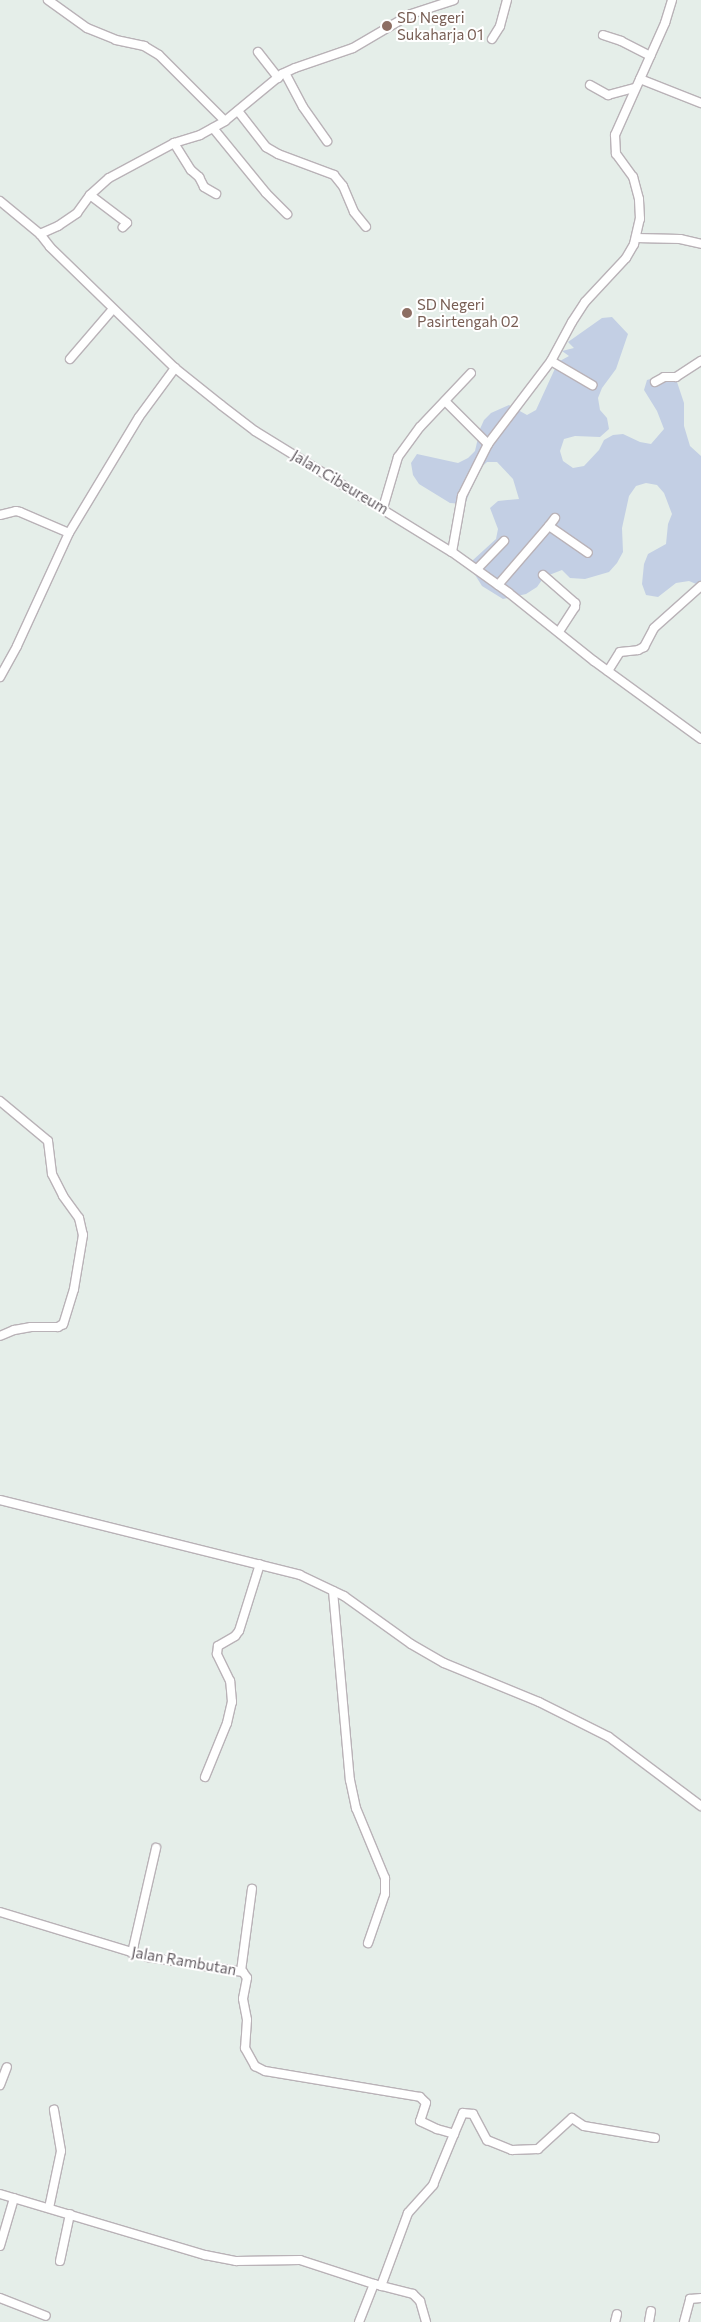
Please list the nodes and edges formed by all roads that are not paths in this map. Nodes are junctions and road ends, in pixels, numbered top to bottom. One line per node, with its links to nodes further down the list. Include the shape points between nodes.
1 (48, 0): 17 (street, via 87,28 116,40 144,46 159,55)
2 (454, 0): 5 (street)
3 (507, 0): 7 (street, via 500,26)
4 (672, 0): 9 (street)
5 (443, 1): 10 (street, via 411,14 341,53)
6 (602, 36): 9 (street, via 621,41)
7 (492, 39)
8 (258, 52): 11 (street)
9 (650, 56): 12 (street)
10 (286, 72): 11 (street); 19 (street, via 300,102)
11 (278, 78): 16 (street)
12 (640, 79): 14 (street); 15 (street)
13 (590, 85): 14 (street, via 608,95)
14 (635, 88): 28 (street, via 618,126 614,145 617,158 636,187 640,211)
15 (701, 103)
16 (238, 111): 17 (street); 26 (street, via 266,146 278,154 334,175)
17 (225, 121): 18 (street)
18 (213, 128): 20 (street); 24 (street, via 266,194)
19 (327, 141)
20 (174, 144): 21 (street, via 204,187); 22 (street, via 109,178)
21 (216, 194)
22 (90, 195): 25 (street, via 127,223); 27 (street, via 72,217)
23 (0, 201): 27 (street, Jalan Cibeureum)
24 (287, 214)
25 (123, 227)
26 (366, 228)
27 (40, 234): 30 (street, Jalan Cibeureum)
28 (636, 238): 29 (street, via 680,239); 32 (street, via 626,258 600,284 572,322)
29 (701, 244)
30 (113, 309): 31 (street); 34 (street, Jalan Cibeureum)
31 (70, 359)
32 (551, 361): 37 (street); 39 (street)
33 (701, 361): 36 (street, via 676,377 664,377)
34 (175, 368): 40 (street, Jalan Cibeureum, via 255,431); 44 (street, via 134,424)
35 (471, 373): 38 (street)
36 (655, 382)
37 (592, 385)
38 (445, 401): 39 (street); 40 (street, via 398,457)
39 (488, 444): 46 (street, via 462,496)
40 (383, 508): 46 (street, Jalan Cibeureum)
41 (0, 515): 44 (street, via 16,511)
42 (555, 518): 43 (street)
43 (549, 526): 47 (street); 50 (street)
44 (69, 533): 54 (street)
45 (504, 541): 48 (street)
46 (452, 552): 48 (street, Jalan Cibeureum)
47 (588, 553)
48 (477, 569): 50 (street, Jalan Cibeureum)
49 (542, 575): 52 (street, via 576,603)
50 (498, 585): 52 (street, Jalan Cibeureum)
51 (701, 586): 53 (street, via 654,628 644,647 620,652)
52 (559, 632): 53 (street, Jalan Cibeureum)
53 (608, 671): 55 (street, Jalan Cibeureum)
54 (0, 677)
55 (700, 736)
56 (0, 1100): 57 (street, via 48,1141 52,1174 63,1196 80,1218 83,1235 74,1289 63,1324 14,1330)
57 (0, 1336)
58 (0, 1500): 59 (street)
59 (260, 1564): 60 (street, via 300,1575); 61 (street, via 239,1631 218,1646 217,1654 230,1681 232,1702 227,1724)
60 (333, 1591): 62 (street, via 444,1663 539,1702 609,1737); 66 (street, via 350,1780 356,1808 386,1878 385,1894)
61 (206, 1776)
62 (701, 1806)
63 (156, 1848): 67 (street)
64 (252, 1889): 68 (street)
65 (0, 1912): 67 (street, Jalan Rambutan)
66 (368, 1944)
67 (132, 1953): 68 (street, Jalan Rambutan, via 159,1960)
68 (241, 1971): 72 (street, Jalan Rambutan, via 247,1978 244,2041 251,2061 266,2072 420,2097 426,2103 420,2120)
69 (7, 2067): 70 (street)
70 (0, 2085)
71 (54, 2110): 76 (street, via 61,2151)
72 (454, 2134): 73 (street, via 463,2113 473,2114 487,2140 512,2150 538,2149 572,2118 584,2126); 80 (street, via 433,2184 408,2212)
73 (655, 2138)
74 (0, 2194): 75 (street)
75 (14, 2198): 76 (street); 78 (street)
76 (49, 2208): 77 (street)
77 (70, 2214): 79 (street); 80 (street, via 205,2255 236,2261 300,2260)
78 (0, 2246)
79 (60, 2261)
80 (377, 2285): 85 (street); 86 (street, via 418,2297)
81 (0, 2298): 84 (street)
82 (701, 2298): 88 (street, via 690,2299)
83 (651, 2311): 87 (street)
84 (46, 2316)
85 (359, 2322)
86 (426, 2322)
87 (649, 2322)
88 (684, 2322)

